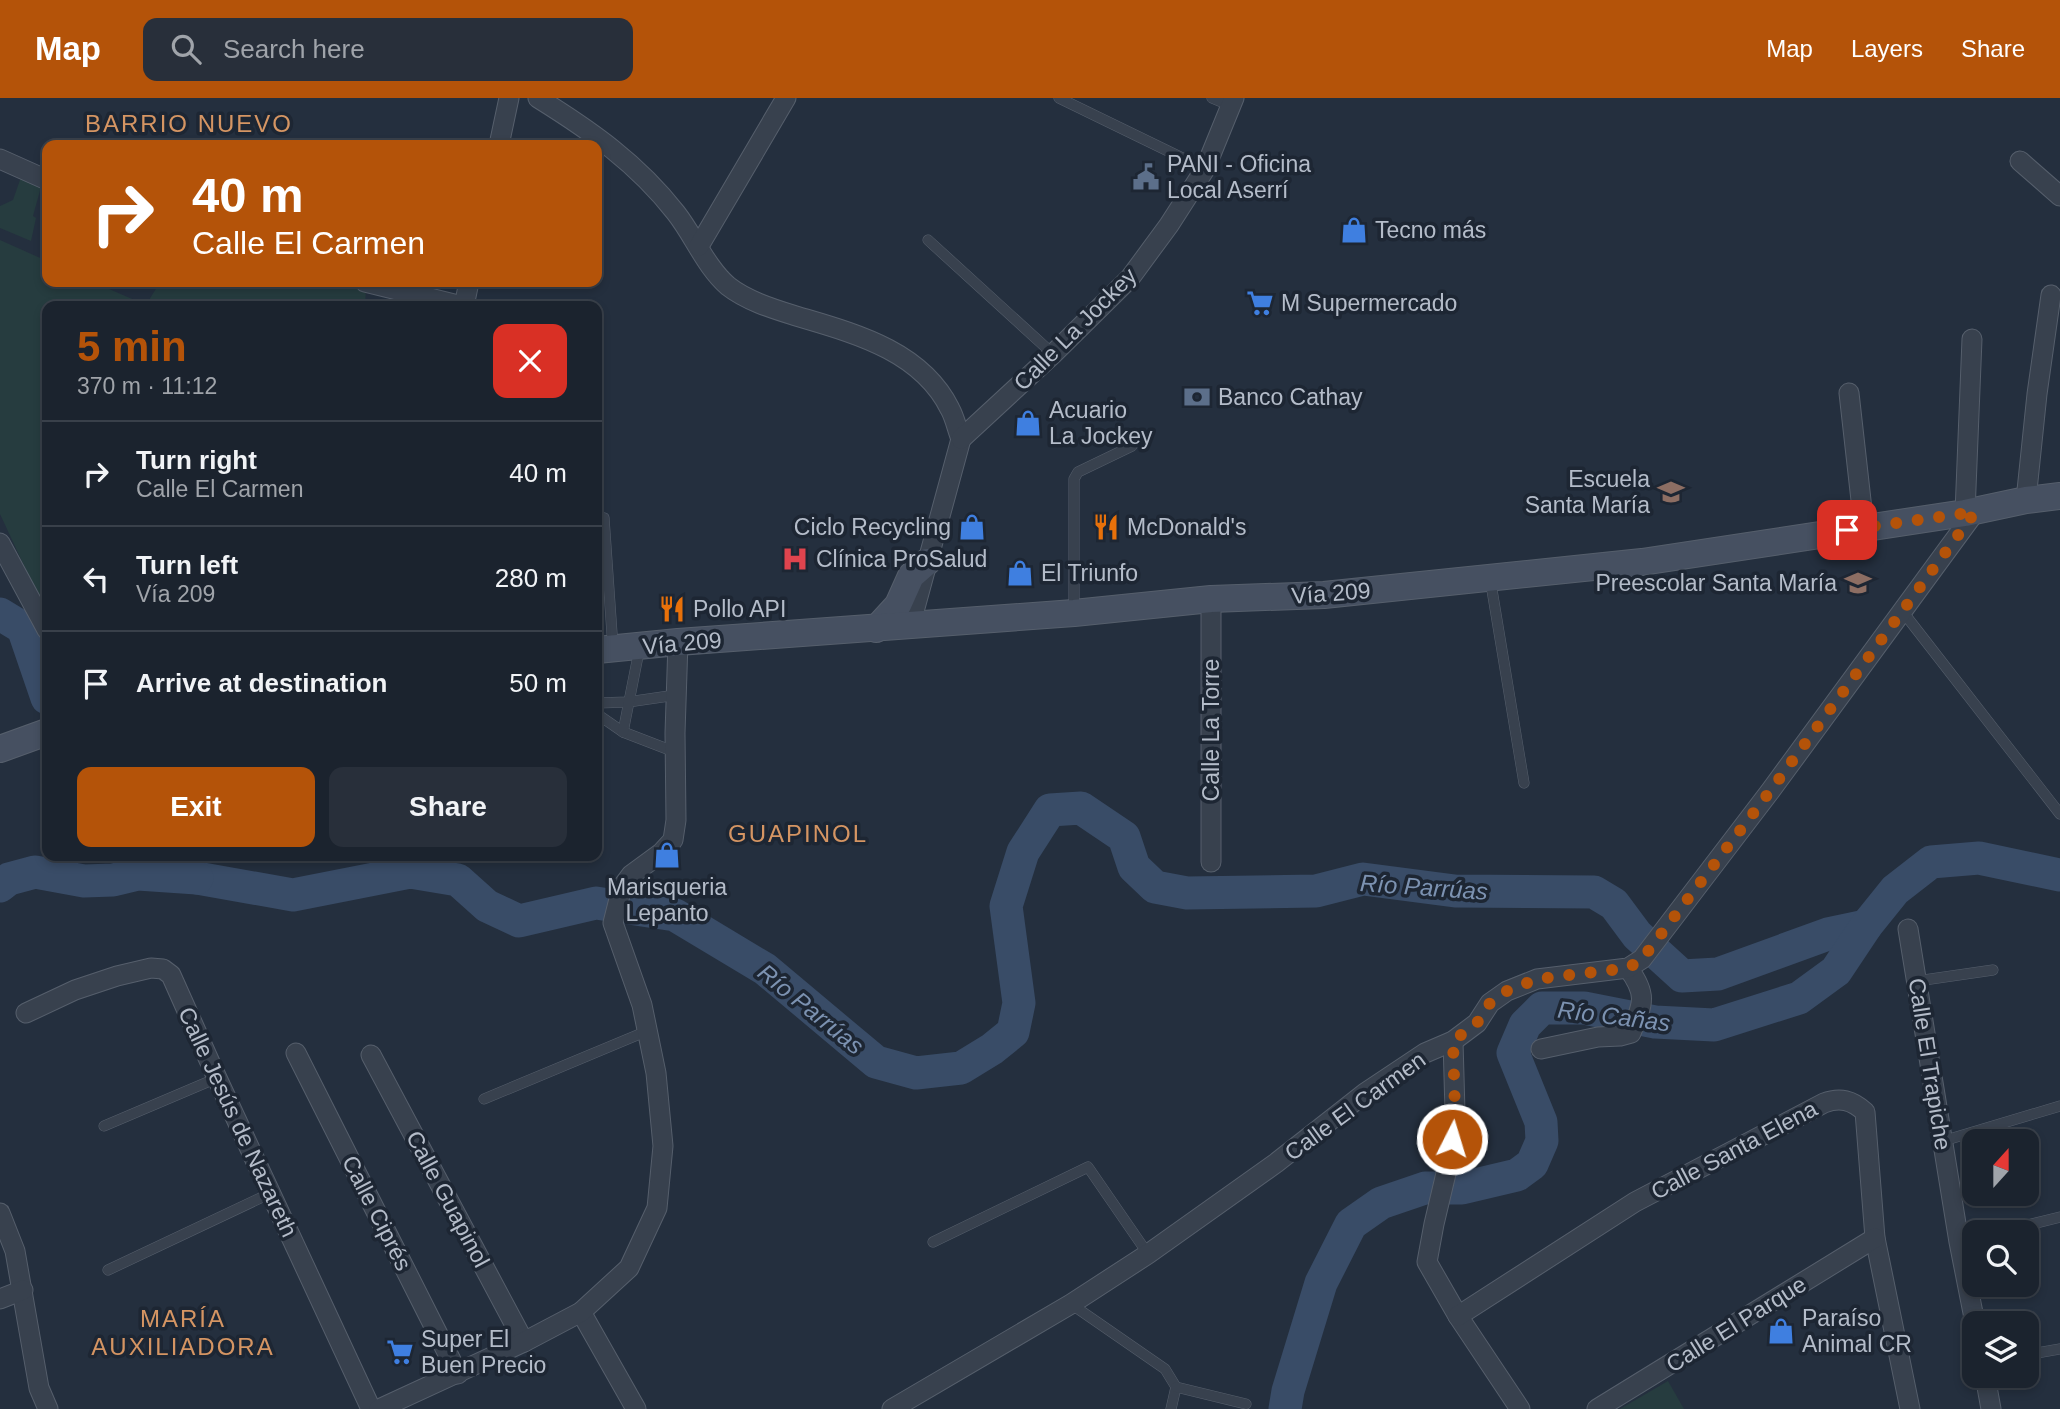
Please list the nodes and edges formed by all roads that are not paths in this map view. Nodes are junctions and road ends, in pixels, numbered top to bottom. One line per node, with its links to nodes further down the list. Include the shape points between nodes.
1 (509, 98): 7 (street)
2 (538, 98): 9 (street)
3 (786, 98): 16 (street)
4 (1059, 98): 12 (lane)
5 (1212, 98): 6 (lane)
6 (1233, 102): 12 (street, Calle La Jockey)
7 (500, 140)
8 (602, 140): 16 (street, via 656,188)
9 (602, 140)
10 (0, 159): 13 (street)
11 (2020, 161): 14 (street)
12 (1205, 169): 21 (street, Calle La Jockey, via 1130,278)
13 (42, 178)
14 (2060, 196)
15 (928, 240): 21 (lane)
16 (699, 246): 23 (street, via 710,266 743,295 885,347 921,370 951,410)
17 (386, 287): 19 (street)
18 (2051, 295): 26 (street)
19 (443, 301)
20 (1972, 340): 27 (street)
21 (1053, 354): 23 (street, Calle La Jockey)
22 (1849, 393): 29 (street)
23 (961, 439): 31 (street)
24 (1132, 446): 35 (lane, via 1074,478)
25 (2060, 496): 26 (main road, Vía 209)
26 (2026, 500): 27 (main road, Vía 209)
27 (1970, 512): 29 (main road, Vía 209); 34 (street)
28 (602, 518): 41 (lane)
29 (1864, 527): 32 (main road, Vía 209, via 1642,562)
30 (0, 543): 36 (street)
31 (928, 562): 37 (street); 38 (main road, via 911,576 898,605)
32 (1489, 578): 33 (main road, Vía 209, via 1324,595); 50 (lane)
33 (1211, 599): 35 (main road, Vía 209); 52 (street, Calle La Torre)
34 (1903, 612): 51 (lane); 54 (street)
35 (1074, 613): 37 (main road, Vía 209)
36 (42, 621)
37 (910, 626): 38 (main road, Vía 209)
38 (876, 629): 39 (main road, Vía 209)
39 (678, 642): 40 (main road, Vía 209); 42 (street)
40 (640, 646): 41 (main road, Vía 209); 43 (lane)
41 (605, 649)
42 (676, 695): 43 (lane); 49 (street)
43 (628, 702): 44 (lane); 46 (lane)
44 (602, 703)
45 (602, 717): 46 (lane)
46 (624, 732): 49 (lane)
47 (42, 734): 48 (main road)
48 (0, 749)
49 (675, 752): 58 (street, via 673,840 622,887 613,923)
50 (1524, 783)
51 (2060, 814)
52 (1211, 862)
53 (1908, 929): 56 (street, Calle El Trapiche)
54 (1635, 963): 59 (street, Calle El Carmen, via 1537,979 1507,991); 60 (street, via 1642,1006 1631,1033)
55 (1993, 970): 56 (lane)
56 (1917, 981): 67 (street, Calle El Trapiche)
57 (26, 1013): 63 (street, Calle Jesús de Nazareth, via 117,976 163,969 171,975)
58 (647, 1031): 64 (lane); 80 (street, via 663,1146 657,1208 629,1268)
59 (1453, 1041): 75 (street, Calle El Carmen, via 1425,1053 1365,1093); 81 (street, via 1455,1112 1427,1262)
60 (1541, 1049)
61 (296, 1053): 85 (street, Calle Ciprés)
62 (371, 1055): 82 (street, Calle Guapinol)
63 (217, 1078): 66 (lane); 68 (street, Calle Jesús de Nazareth)
64 (484, 1099)
65 (2060, 1106): 67 (lane)
66 (104, 1126)
67 (1943, 1141): 71 (street, Calle El Trapiche)
68 (271, 1193): 76 (lane); 90 (street, Calle Jesús de Nazareth)
69 (0, 1213): 77 (street)
70 (2060, 1217): 72 (lane)
71 (1962, 1220)
72 (2039, 1222)
73 (1875, 1238): 81 (street, Calle Santa Elena, via 1865,1112 1842,1099 1833,1100 1635,1202); 96 (street, Calle El Parque); 97 (street, Calle Santa Elena)
74 (933, 1242): 75 (lane, via 1088,1167)
75 (1148, 1254): 79 (street, Calle El Carmen)
76 (108, 1270)
77 (23, 1290): 78 (street); 89 (street, via 39,1388)
78 (0, 1299)
79 (1071, 1304): 86 (lane, via 1165,1369); 93 (street, Calle El Carmen)
80 (581, 1312): 82 (street); 92 (street)
81 (1458, 1315): 95 (street)
82 (524, 1342): 85 (street)
83 (2060, 1349): 84 (lane)
84 (2039, 1353)
85 (458, 1374): 91 (street)
86 (1176, 1387): 88 (lane); 94 (lane)
87 (1987, 1388): 98 (street)
88 (1246, 1404)
89 (48, 1409)
90 (371, 1409)
91 (379, 1409)
92 (636, 1409)
93 (892, 1409)
94 (1171, 1409)
95 (1520, 1409)
96 (1597, 1409)
97 (1910, 1409)
98 (1991, 1409)

